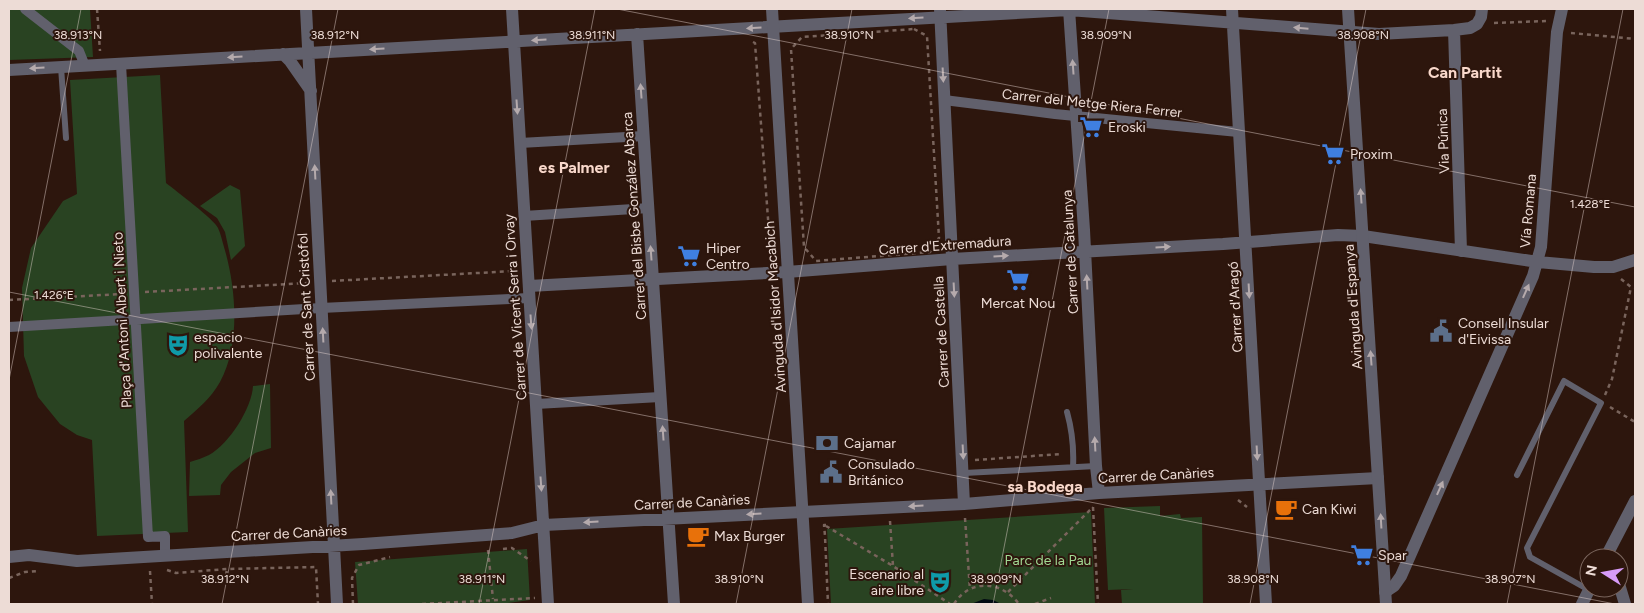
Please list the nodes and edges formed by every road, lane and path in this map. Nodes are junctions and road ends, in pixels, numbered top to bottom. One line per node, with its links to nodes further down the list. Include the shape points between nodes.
1 (25, 9): 25 (street, via 79,51)
2 (97, 9): 24 (path)
3 (306, 9): 21 (street, Carrer de Sant Cristòfol)
4 (512, 9): 20 (street, Carrer de Vicent Serra i Orvay)
5 (772, 9): 14 (street, Avinguda d'Isidor Macabich)
6 (1069, 9): 10 (street); 12 (street); 30 (street, Carrer de Catalunya, one-way to 6)
7 (1232, 9): 12 (street, Carrer d'Aragó)
8 (1348, 9): 16 (street, Avinguda d'Espanya)
9 (1482, 9): 13 (street)
10 (940, 13): 14 (street, one-way to 14); 29 (street, Carrer de Castella, one-way to 29)
11 (1559, 20): 13 (path); 18 (path); 44 (street, Vía Romana, via 1542,247)
12 (1232, 22): 16 (street, one-way to 12); 31 (street, Carrer d'Aragó)
13 (1477, 24): 15 (street)
14 (773, 26): 17 (street, one-way to 17); 47 (street, Avinguda d'Isidor Macabich)
15 (1454, 30): 16 (street, via 1379,34); 39 (street, Via Púnica)
16 (1350, 32): 37 (street, Avinguda d'Espanya, one-way to 16)
17 (638, 34): 20 (street, one-way to 20); 32 (street, Carrer del Bisbe González Abarca, one-way to 17)
18 (1635, 38)
19 (750, 40): 45 (path, via 756,43)
20 (513, 41): 21 (street, one-way to 21); 34 (street, Carrer de Vicent Serra i Orvay, one-way to 34)
21 (309, 52): 22 (street); 28 (street, Carrer de Sant Cristòfol)
22 (283, 54): 23 (street, one-way to 23); 28 (street)
23 (121, 64): 24 (street); 52 (street, Plaça d'Antoni Albert i Nieto)
24 (101, 65): 25 (street)
25 (84, 66): 26 (street)
26 (61, 67): 27 (street, one-way to 27); 33 (lane)
27 (9, 70)
28 (311, 91): 49 (street, Carrer de Sant Cristòfol, one-way to 28)
29 (944, 100): 30 (street, Carrer del Metge Riera Ferrer); 41 (street, Carrer de Castella)
30 (1076, 116): 31 (street, Carrer del Metge Riera Ferrer); 40 (street, Carrer de Catalunya)
31 (1238, 132): 38 (street, Carrer d'Aragó)
32 (644, 136): 34 (street); 35 (street, Carrer del Bisbe González Abarca)
33 (66, 138)
34 (520, 143): 36 (street, Carrer de Vicent Serra i Orvay)
35 (648, 208): 36 (street); 48 (street, Carrer del Bisbe González Abarca, one-way to 35)
36 (524, 216): 46 (street, Carrer de Vicent Serra i Orvay)
37 (1363, 236): 38 (street, Carrer d'Extremadura); 39 (street, Carrer d'Extremadura); 68 (street, Avinguda d'Espanya, one-way to 37)
38 (1246, 242): 40 (street, Carrer d'Extremadura, one-way to 38); 69 (street, Carrer d'Aragó, one-way to 69)
39 (1461, 251): 44 (street, Carrer d'Extremadura)
40 (1085, 252): 41 (street, Carrer d'Extremadura, one-way to 40); 64 (street, Carrer de Catalunya, one-way to 40)
41 (952, 259): 47 (street, Carrer d'Extremadura); 66 (street, Carrer de Castella, one-way to 66)
42 (1635, 260): 44 (street, Carrer d'Extremadura, via 1613,267)
43 (816, 261): 43 (path, via 804,247 791,49 802,37 914,29 927,36 940,238 930,252)
44 (1538, 262): 102 (street, Vía Romana, one-way to 44, via 1401,576)
45 (772, 264)
46 (528, 271): 49 (path); 51 (street, Carrer de Vicent Serra i Orvay)
47 (787, 272): 48 (street, Carrer d'Extremadura); 78 (street, Avinguda d'Isidor Macabich)
48 (653, 278): 51 (street, Carrer d'Extremadura); 57 (street, Carrer del Bisbe González Abarca)
49 (320, 282): 52 (path); 54 (street, Carrer de Sant Cristòfol)
50 (1635, 288): 58 (path, via 1631,287 1612,379)
51 (529, 292): 54 (street); 59 (street, Carrer de Vicent Serra i Orvay, one-way to 59)
52 (134, 293): 53 (path); 55 (street, Plaça d'Antoni Albert i Nieto)
53 (9, 300)
54 (321, 308): 55 (street); 87 (street, Carrer de Sant Cristòfol, one-way to 54)
55 (136, 319): 56 (street); 89 (street, Plaça d'Antoni Albert i Nieto, via 148,537 165,536)
56 (9, 327)
57 (660, 396): 59 (street); 81 (street, Carrer del Bisbe González Abarca, one-way to 57)
58 (1601, 403): 61 (path); 67 (lane, via 1564,381); 98 (lane, via 1527,548 1530,557)
59 (536, 404): 84 (street, Carrer de Vicent Serra i Orvay, one-way to 84)
60 (1067, 412): 65 (lane, via 1073,445)
61 (1635, 422)
62 (1064, 454): 63 (path)
63 (973, 460)
64 (1096, 466): 65 (lane); 70 (street, Carrer de Catalunya)
65 (1072, 467): 66 (lane)
66 (964, 473): 77 (street, Carrer de Castella)
67 (1517, 475)
68 (1378, 478): 69 (street, Carrer de Canàries); 102 (street, Avinguda d'Espanya, one-way to 68)
69 (1259, 485): 70 (street, Carrer de Canàries); 118 (street, Carrer d'Aragó)
70 (1096, 493): 73 (path); 77 (street, Carrer de Canàries)
71 (1235, 498): 76 (path)
72 (1635, 501): 88 (street)
73 (1093, 507): 75 (path); 100 (path); 117 (path)
74 (889, 508): 77 (street, Carrer de Canàries, one-way to 74); 78 (street, Carrer de Canàries); 83 (path)
75 (1083, 508)
76 (1249, 509)
77 (965, 510): 79 (path); 80 (path); 99 (path)
78 (802, 512): 81 (street, Carrer de Canàries, one-way to 81); 112 (street, Avinguda d'Isidor Macabich)
79 (971, 515)
80 (960, 516)
81 (668, 518): 84 (street, Carrer de Canàries, one-way to 84); 111 (street, Carrer del Bisbe González Abarca)
82 (899, 520): 83 (path)
83 (890, 521): 92 (path)
84 (544, 525): 87 (street, Carrer de Canàries, via 512,533); 110 (street, Carrer de Vicent Serra i Orvay)
85 (824, 525): 86 (path); 92 (path); 113 (path)
86 (832, 525)
87 (334, 546): 89 (street, Carrer de Canàries); 106 (street, Carrer de Sant Cristòfol)
88 (1613, 548)
89 (165, 556): 91 (street, Carrer de Canàries, via 77,561 29,555)
90 (392, 556): 107 (path, via 359,565 352,578)
91 (9, 557)
92 (893, 566): 114 (path)
93 (532, 567): 103 (path, via 532,562 512,548 488,550)
94 (227, 569): 95 (path, via 176,573); 97 (path); 105 (path, via 316,568)
95 (167, 570)
96 (150, 571): 104 (path)
97 (226, 575)
98 (1579, 583)
99 (970, 590): 100 (path, via 990,586); 114 (path)
100 (1008, 592): 115 (path)
101 (1051, 598): 116 (path)
102 (1386, 598)
103 (493, 600): 108 (path); 109 (path, via 534,596)
104 (152, 604)
105 (318, 604)
106 (337, 604)
107 (353, 604)
108 (422, 604)
109 (535, 604)
110 (548, 604)
111 (674, 604)
112 (808, 604)
113 (828, 604)
114 (952, 604)
115 (1019, 604)
116 (1035, 604)
117 (1098, 604)
118 (1266, 604)

